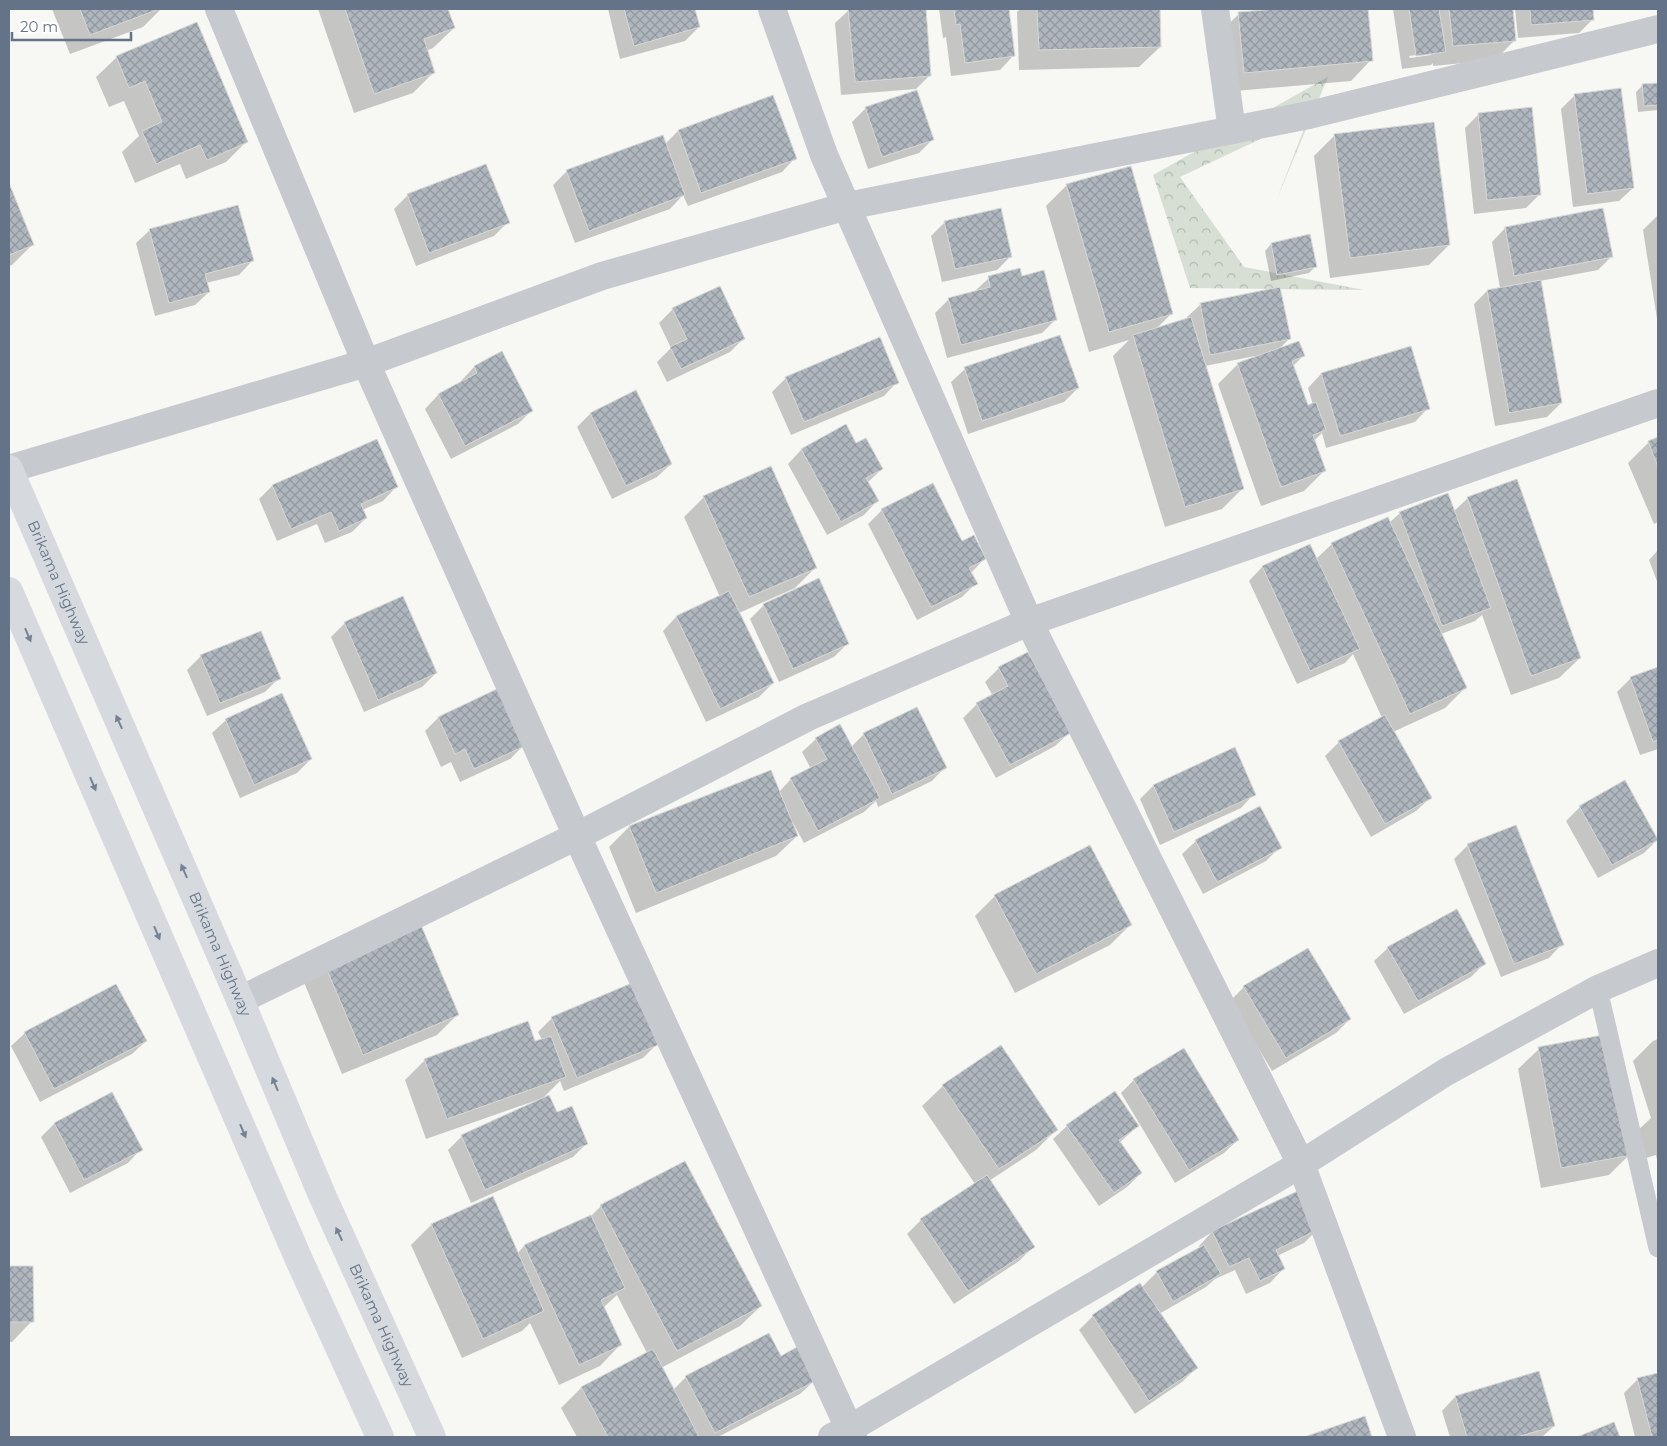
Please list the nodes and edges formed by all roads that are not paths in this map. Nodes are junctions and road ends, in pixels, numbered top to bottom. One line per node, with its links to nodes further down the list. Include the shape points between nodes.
1 (218, 9): 7 (street)
2 (772, 9): 6 (street, via 824,155)
3 (1215, 9): 5 (street)
4 (1658, 29): 5 (street, via 1309,115)
5 (1232, 130): 6 (street)
6 (847, 206): 7 (street, via 602,276); 11 (street)
7 (366, 363): 9 (street); 12 (street)
8 (1658, 403): 11 (street)
9 (9, 469): 15 (highway, Brikama Highway, one-way to 9)
10 (9, 590): 19 (highway, one-way to 19, via 296,1253)
11 (1029, 622): 12 (street, via 808,717); 16 (street)
12 (578, 836): 15 (street); 18 (street)
13 (1658, 963): 14 (street)
14 (1598, 989): 16 (street, via 1446,1072); 17 (lane)
15 (240, 1000): 20 (highway, Brikama Highway, one-way to 15, via 322,1195)
16 (1301, 1164): 18 (street); 21 (street)
17 (1658, 1248)
18 (845, 1435)
19 (380, 1437)
20 (432, 1437)
21 (1402, 1437)

